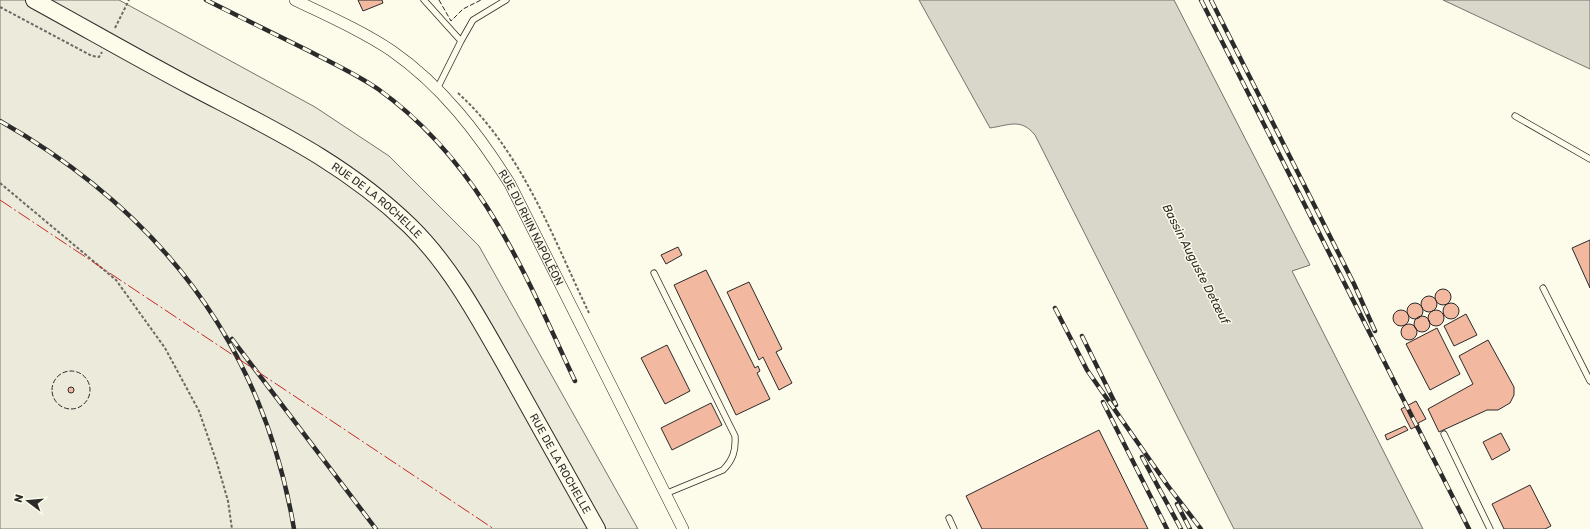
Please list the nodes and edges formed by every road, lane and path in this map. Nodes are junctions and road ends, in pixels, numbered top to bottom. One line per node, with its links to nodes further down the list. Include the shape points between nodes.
1 (34, 0): 21 (main road, RUE DE LA ROCHELLE, via 308,147 352,176 412,228 447,270 478,317)
2 (129, 0): 7 (path)
3 (295, 0): 10 (street, RUE DU RHIN NAPOLÉON, via 356,30 391,51)
4 (424, 0): 8 (lane)
5 (506, 0): 8 (lane, via 473,20)
6 (0, 7): 9 (path, via 92,56 99,56)
7 (114, 29)
8 (461, 41): 10 (lane)
9 (103, 50)
10 (437, 89): 18 (street, RUE DU RHIN NAPOLÉON, via 455,106 484,143 510,184)
11 (1515, 116): 12 (lane)
12 (1590, 159)
13 (0, 182): 20 (path, via 116,280 165,348 199,412 228,501)
14 (654, 273): 18 (lane, via 735,436 734,454 723,470)
15 (1543, 288): 16 (lane)
16 (1590, 382)
17 (1444, 434): 24 (lane)
18 (665, 494): 22 (street, RUE DU RHIN NAPOLÉON)
19 (949, 518): 23 (lane)
20 (232, 529)
21 (597, 529)
22 (683, 529)
23 (954, 529)
24 (1490, 529)

